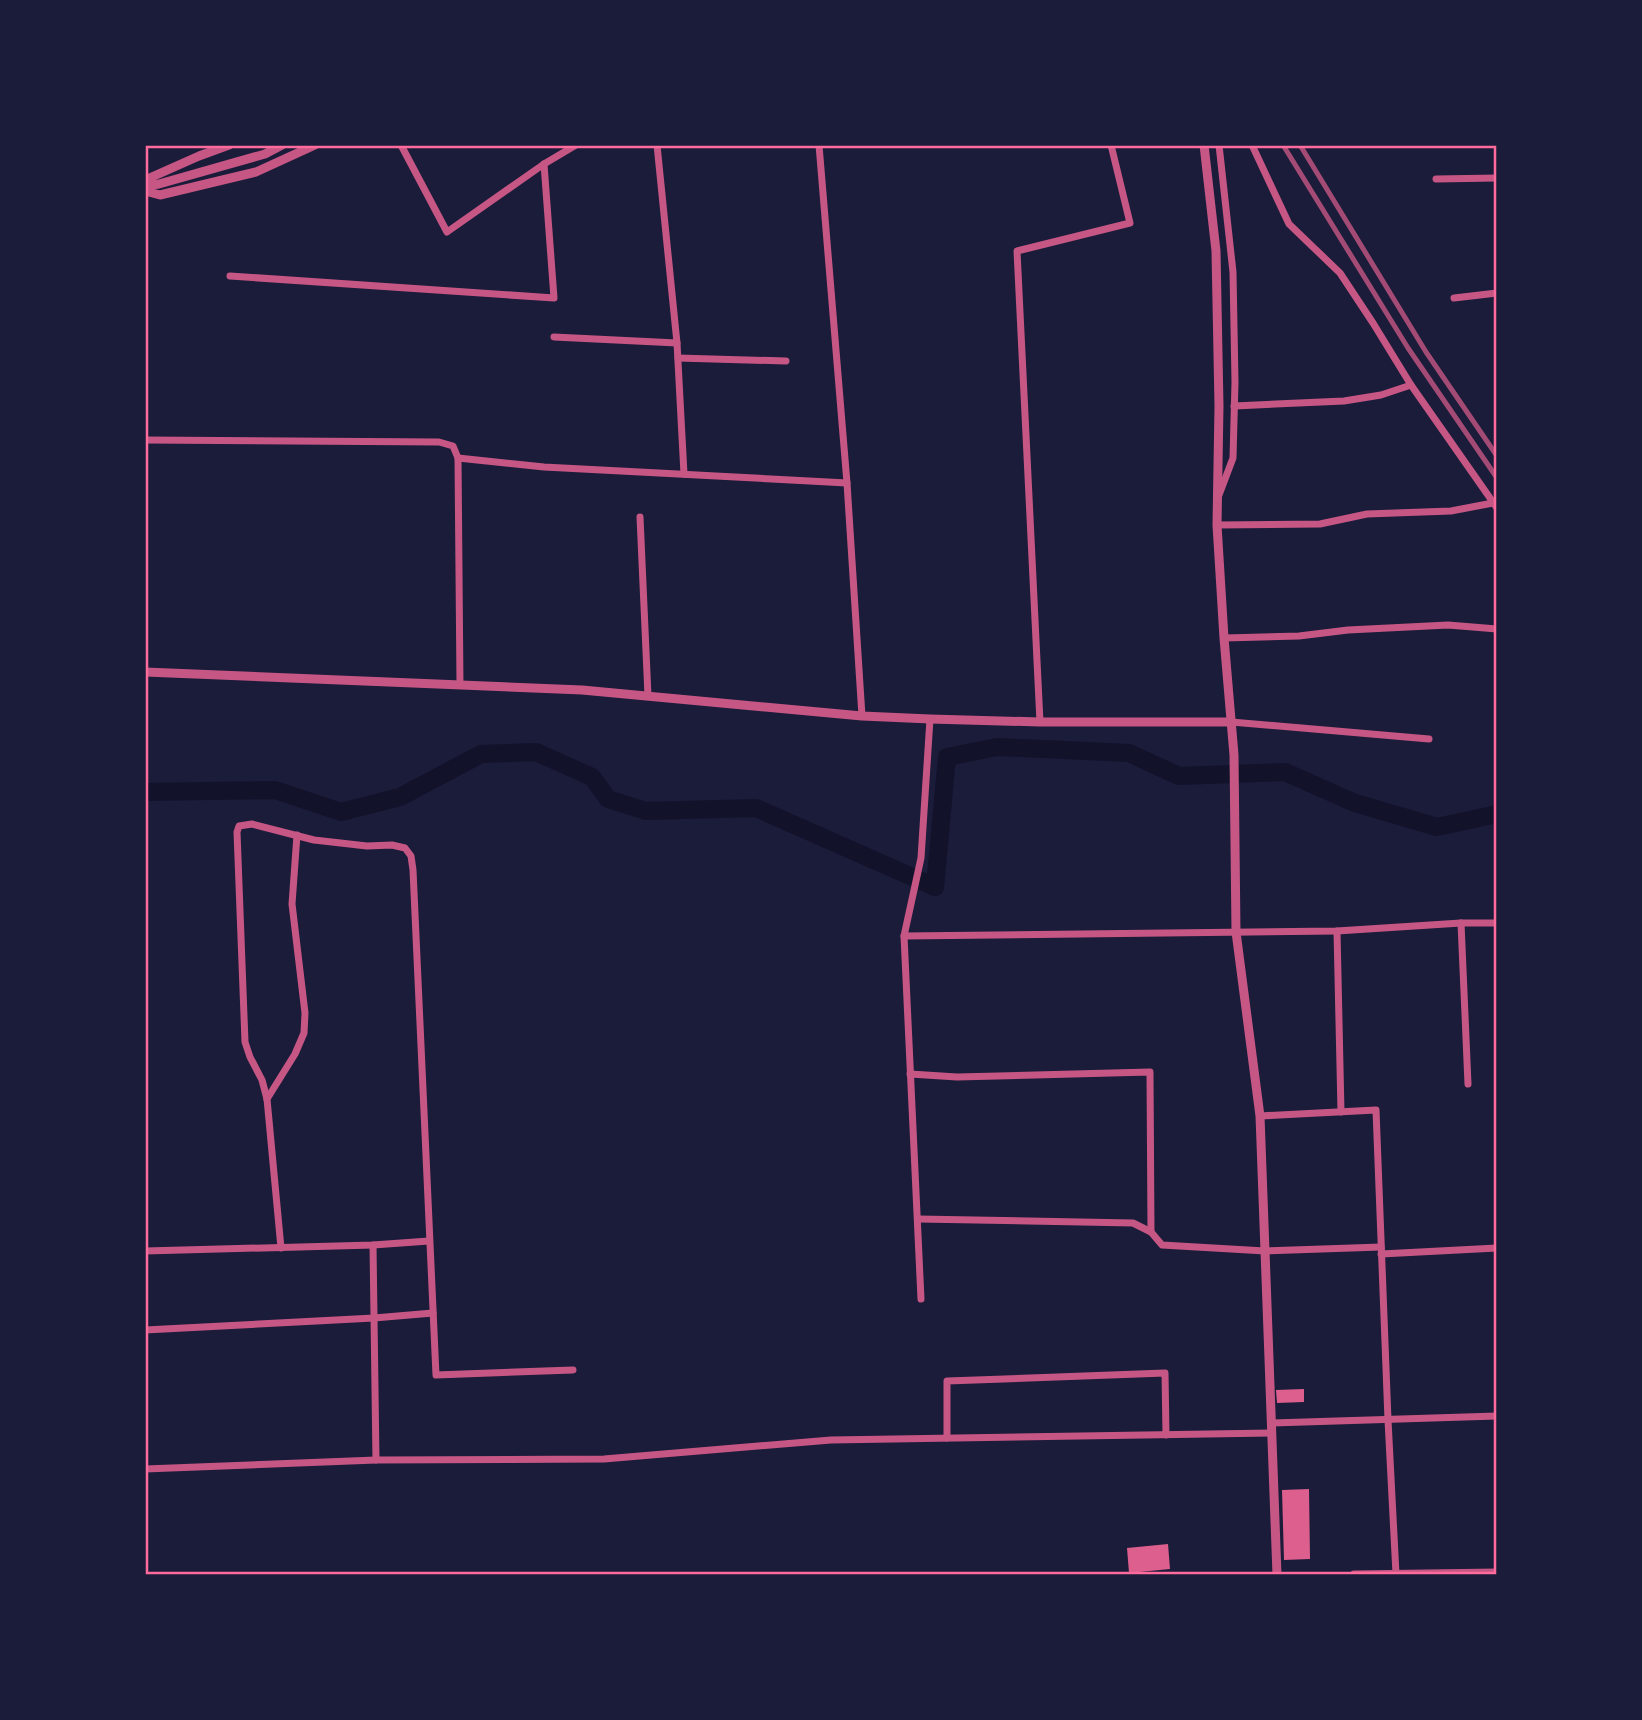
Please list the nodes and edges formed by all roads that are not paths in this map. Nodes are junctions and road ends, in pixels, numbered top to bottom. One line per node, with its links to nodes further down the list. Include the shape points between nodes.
1 (229, 145): 15 (street)
2 (282, 145): 16 (street, via 265,154)
3 (315, 145): 17 (street, via 256,172 160,195)
4 (401, 145): 12 (street, via 447,232)
5 (576, 145): 12 (street)
6 (657, 145): 22 (street)
7 (818, 145): 30 (street)
8 (1111, 145): 42 (street, via 1130,223 1017,251)
9 (1204, 145): 31 (street, via 1216,251)
10 (1219, 145): 26 (street, via 1233,272)
11 (1252, 145): 25 (street, via 1289,224 1340,273)
12 (544, 164): 18 (street, via 554,298)
13 (1497, 178): 14 (street)
14 (1436, 179)
15 (145, 180)
16 (145, 186)
17 (145, 191)
18 (230, 276)
19 (1497, 293): 20 (street)
20 (1454, 298)
21 (554, 337): 22 (street)
22 (677, 343): 23 (street)
23 (678, 358): 24 (street); 29 (street)
24 (786, 361)
25 (1411, 385): 26 (street, via 1344,401); 32 (street)
26 (1234, 407): 31 (street, via 1233,458)
27 (145, 440): 28 (street, via 439,442 453,446)
28 (458, 458): 29 (street); 38 (street)
29 (684, 474): 30 (street)
30 (847, 483): 40 (street)
31 (1217, 499): 34 (street)
32 (1495, 505): 34 (street, via 1451,512 1367,514 1320,524)
33 (640, 517): 39 (street)
34 (1217, 525): 36 (street)
35 (1497, 629): 36 (street, via 1448,625)
36 (1224, 638): 43 (street)
37 (145, 672): 38 (street)
38 (460, 685): 39 (street)
39 (648, 696): 40 (street)
40 (862, 716): 41 (street)
41 (930, 719): 42 (street); 50 (street, via 921,858)
42 (1040, 722): 43 (street)
43 (1231, 722): 44 (street); 49 (street)
44 (1429, 739)
45 (297, 835): 53 (street, via 292,904 305,1013 303,1033); 53 (street, via 252,824 239,826 237,832 244,1042); 58 (street, via 367,846 392,845 405,848 411,856)
46 (1461, 923): 47 (street); 48 (street); 52 (street)
47 (1497, 923)
48 (1337, 931): 49 (street); 54 (street)
49 (1236, 932): 50 (street); 55 (street)
50 (904, 936): 51 (street)
51 (910, 1074): 56 (street); 57 (street, via 1150,1072)
52 (1468, 1084)
53 (267, 1099): 60 (street)
54 (1341, 1112): 55 (street); 62 (street, via 1376,1110)
55 (1260, 1116): 64 (street)
56 (918, 1219): 57 (street, via 1133,1223); 65 (street)
57 (1151, 1232): 64 (street, via 1161,1245)
58 (429, 1241): 59 (street); 66 (street)
59 (373, 1245): 60 (street); 67 (street)
60 (281, 1248): 63 (street)
61 (1497, 1248): 62 (street)
62 (1381, 1250): 64 (street); 71 (street)
63 (145, 1251)
64 (1265, 1251): 72 (street)
65 (921, 1299)
66 (433, 1313): 67 (street); 69 (street, via 436,1375)
67 (374, 1318): 68 (street); 75 (street)
68 (145, 1330)
69 (573, 1370)
70 (1497, 1416): 71 (street)
71 (1388, 1420): 72 (street); 78 (street)
72 (1272, 1428): 73 (street); 79 (street)
73 (1166, 1435): 74 (street); 74 (street, via 1165,1373 947,1381)
74 (947, 1438): 75 (street, via 831,1440 604,1459)
75 (376, 1460): 76 (street)
76 (145, 1469)
77 (1497, 1573): 78 (street)
78 (1396, 1574): 80 (street)
79 (1277, 1575)
80 (1354, 1575)

